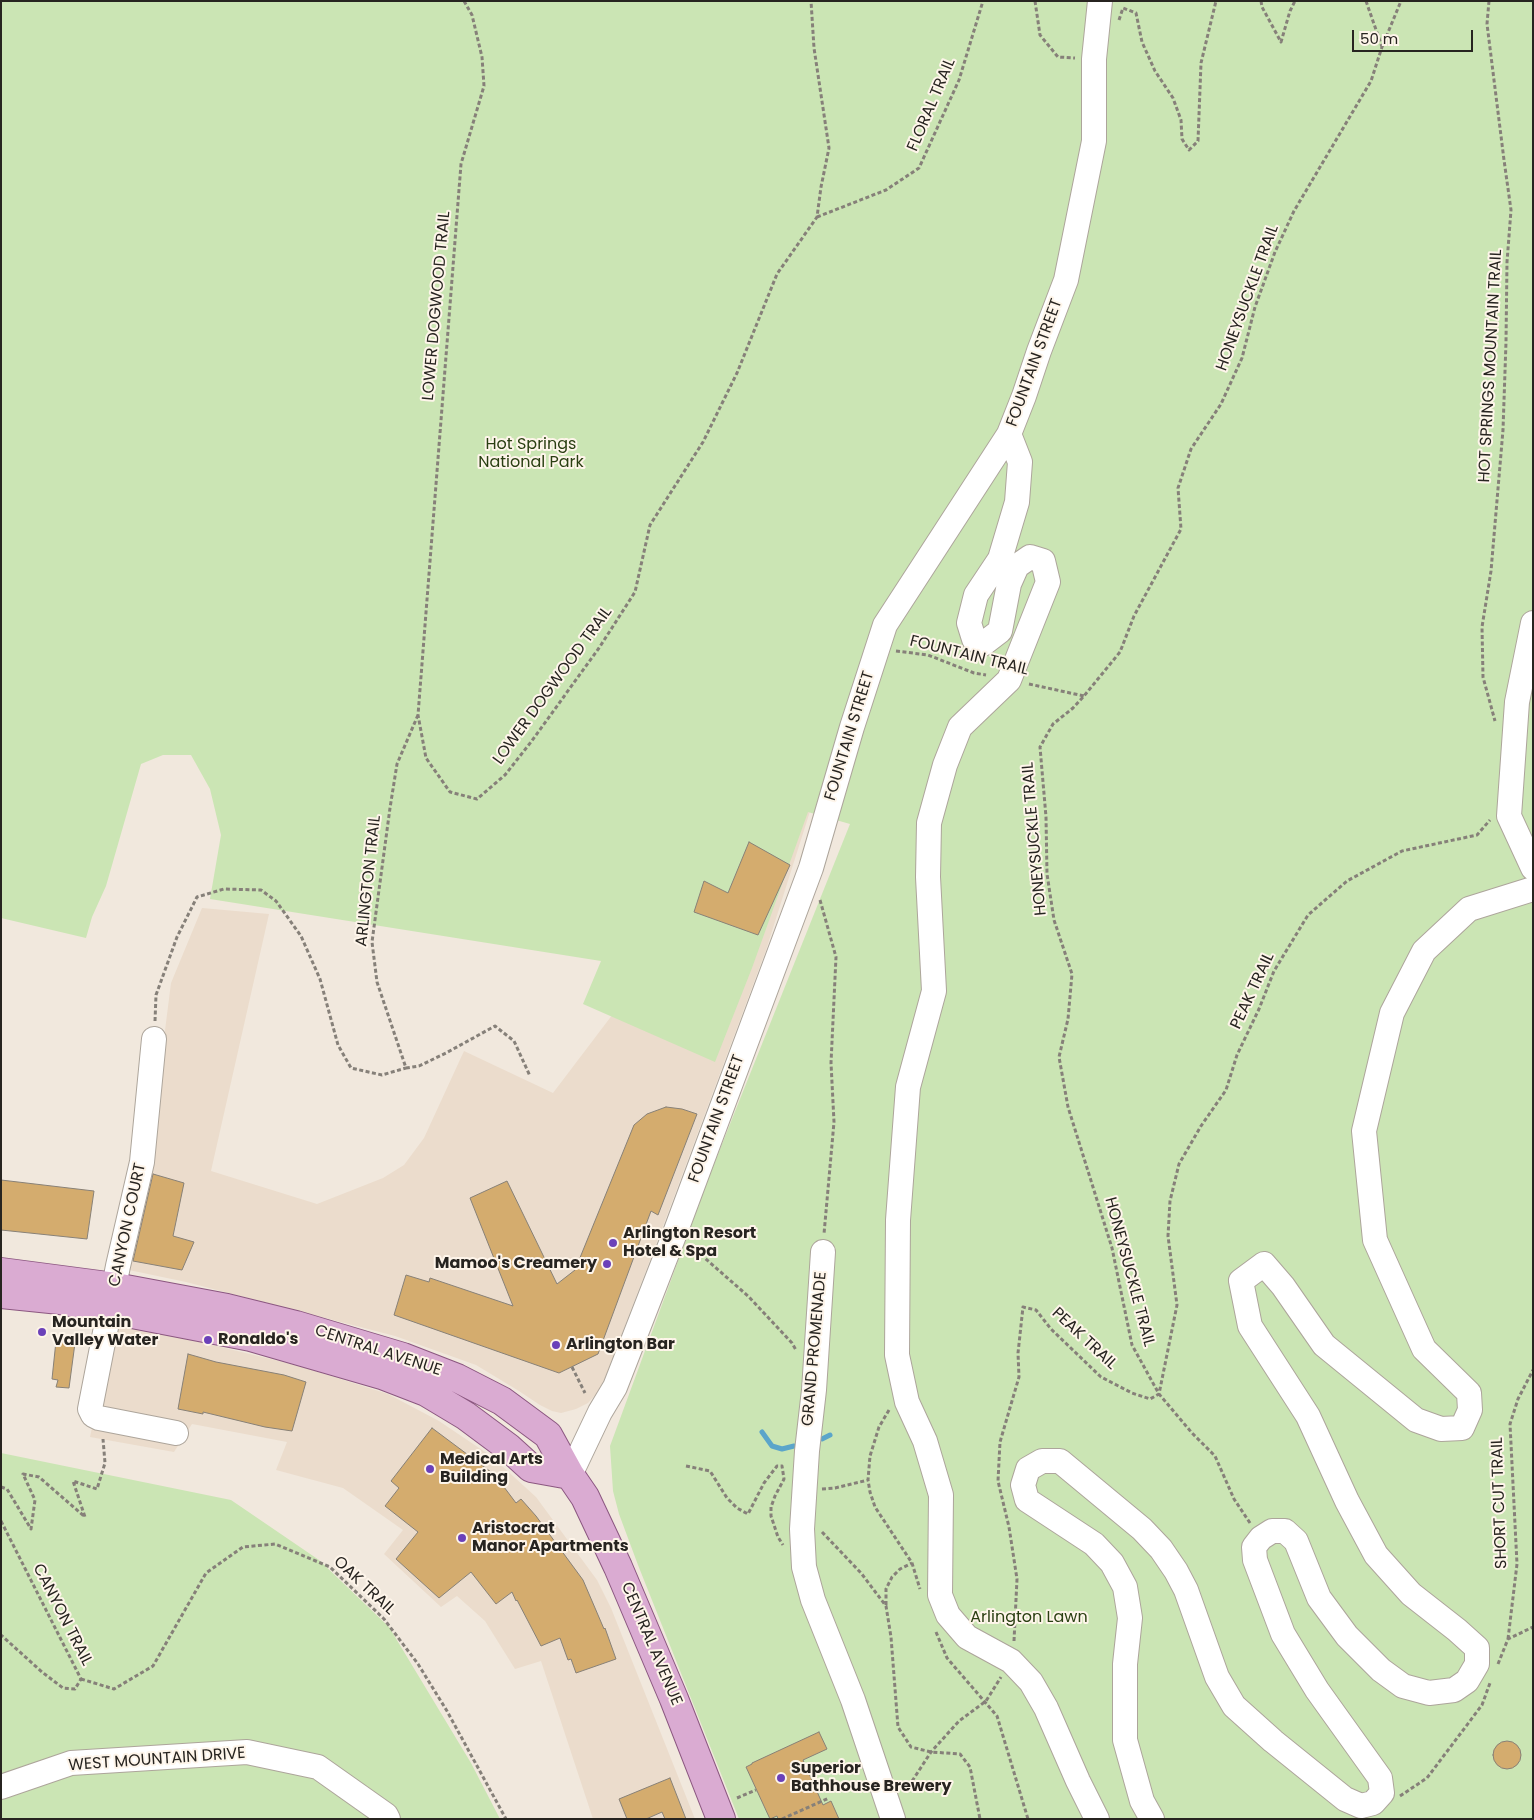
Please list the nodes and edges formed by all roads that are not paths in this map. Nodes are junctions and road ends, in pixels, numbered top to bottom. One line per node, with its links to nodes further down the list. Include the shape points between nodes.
1 (1100, 1): 2 (street, FOUNTAIN STREET, via 1094,59 1094,141 1066,280)
2 (1009, 434): 12 (street, FOUNTAIN STREET, via 885,625 811,868 615,1387); 17 (street, via 1020,462 1017,502 1000,559 976,595 969,623 974,639 983,644 1000,631 1009,584 1017,566 1030,557 1043,561 1048,582 1008,680 960,727 945,765 929,823 928,877 934,991 908,1087 898,1220 897,1355 907,1402 925,1441 941,1495 940,1595 948,1615 966,1637 1011,1660 1031,1682)
3 (1533, 623): 4 (street, via 1517,702 1508,816)
4 (1533, 868)
5 (1533, 889): 18 (street, via 1469,908 1424,951 1392,1013 1364,1131 1375,1240 1424,1349 1469,1393 1470,1410 1462,1428 1441,1429 1416,1420 1324,1344 1264,1264 1241,1281 1250,1326 1308,1416 1376,1555 1411,1594 1477,1648 1477,1664 1467,1682 1454,1690 1429,1693 1404,1686 1381,1670 1347,1636 1319,1598 1296,1541 1285,1531 1272,1530 1254,1547 1255,1560 1283,1634 1317,1690 1380,1778 1382,1793 1373,1803 1361,1806 1345,1799 1234,1706 1217,1677 1186,1590 1161,1549 1142,1529 1060,1461 1042,1461 1028,1469 1023,1485 1027,1500 1094,1544 1112,1563 1125,1587 1130,1618 1125,1664 1125,1740 1142,1801)
6 (154, 1039): 10 (street, CANYON COURT, via 142,1162)
7 (823, 1252): 15 (street, GRAND PROMENADE, via 802,1529 804,1567 813,1600 853,1700)
8 (1, 1272): 10 (main road, CENTRAL AVENUE)
9 (1, 1294): 10 (main road, CENTRAL AVENUE, via 60,1300)
10 (112, 1298): 11 (street, CANYON COURT, via 95,1414); 12 (main road, CENTRAL AVENUE, via 382,1375 426,1392 466,1416 531,1468); 12 (main road, CENTRAL AVENUE, via 227,1308 403,1357 457,1378 502,1401 548,1435)
11 (176, 1433)
12 (570, 1475): 14 (main road, CENTRAL AVENUE, via 585,1498 618,1567 674,1698)
13 (1, 1787): 16 (street, WEST MOUNTAIN DRIVE, via 71,1763 247,1752 318,1766)
14 (729, 1808)
15 (892, 1816)
16 (388, 1819)
17 (1097, 1819)
18 (1152, 1819)

